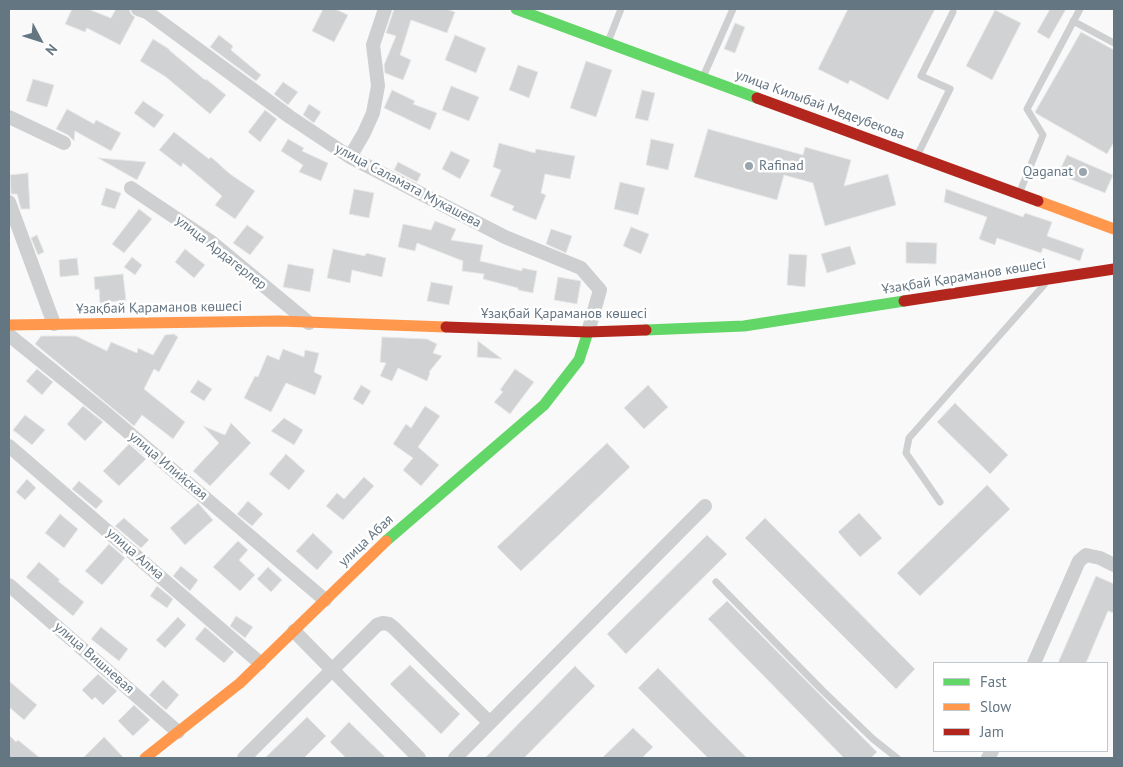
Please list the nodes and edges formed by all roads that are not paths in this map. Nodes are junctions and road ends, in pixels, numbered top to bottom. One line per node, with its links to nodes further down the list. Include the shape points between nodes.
1 (138, 9): 15 (street, улица Саламата Мукашева, via 147,12 290,118)
2 (384, 9): 15 (street, via 373,45 378,86 372,113)
3 (516, 9): 9 (street, улица Килыбай Медеубекова)
4 (621, 9): 9 (lane)
5 (733, 9): 11 (lane)
6 (1080, 9): 8 (lane)
7 (953, 12): 14 (lane, via 921,76 950,89)
8 (1073, 21): 10 (lane); 17 (lane, via 1026,109 1043,135)
9 (608, 42): 11 (street, улица Килыбай Медеубекова)
10 (1114, 43)
11 (703, 78): 14 (street, улица Килыбай Медеубекова)
12 (9, 118): 13 (street)
13 (64, 143)
14 (917, 156): 17 (street, улица Килыбай Медеубекова)
15 (350, 157): 25 (street, улица Саламата Мукашева, via 505,237 581,268 600,290)
16 (131, 188): 22 (street, улица Ардагерлер, via 210,241)
17 (1019, 194): 19 (street, улица Килыбай Медеубекова)
18 (9, 202): 23 (street)
19 (1114, 229)
20 (1114, 269): 21 (street, Ұзақбай Қараманов көшесі)
21 (1049, 279): 25 (street, Ұзақбай Қараманов көшесі, via 744,326); 28 (lane, via 909,438 906,453)
22 (309, 323): 23 (street, Ұзақбай Қараманов көшесі); 25 (street, Ұзақбай Қараманов көшесі)
23 (54, 324): 24 (street, Ұзақбай Қараманов көшесі)
24 (9, 325)
25 (588, 332): 33 (street, улица Абая, via 579,360 544,405 374,552)
26 (9, 334): 33 (street, улица Илийская)
27 (9, 446): 36 (street, улица Алма)
28 (940, 502)
29 (705, 506): 38 (street)
30 (1114, 565): 35 (street, via 1086,555 1079,561)
31 (716, 582): 44 (lane, via 822,690)
32 (9, 585): 39 (street, улица Вишневая)
33 (325, 600): 34 (street, улица Абая)
34 (294, 631): 36 (street, улица Абая); 37 (street)
35 (1034, 662)
36 (260, 663): 39 (street, улица Абая)
37 (333, 670): 38 (street, via 377,625 389,624); 41 (street); 42 (street)
38 (490, 723): 43 (street)
39 (178, 732): 40 (street, улица Абая)
40 (145, 758)
41 (244, 758)
42 (419, 758)
43 (455, 758)
44 (897, 758)

